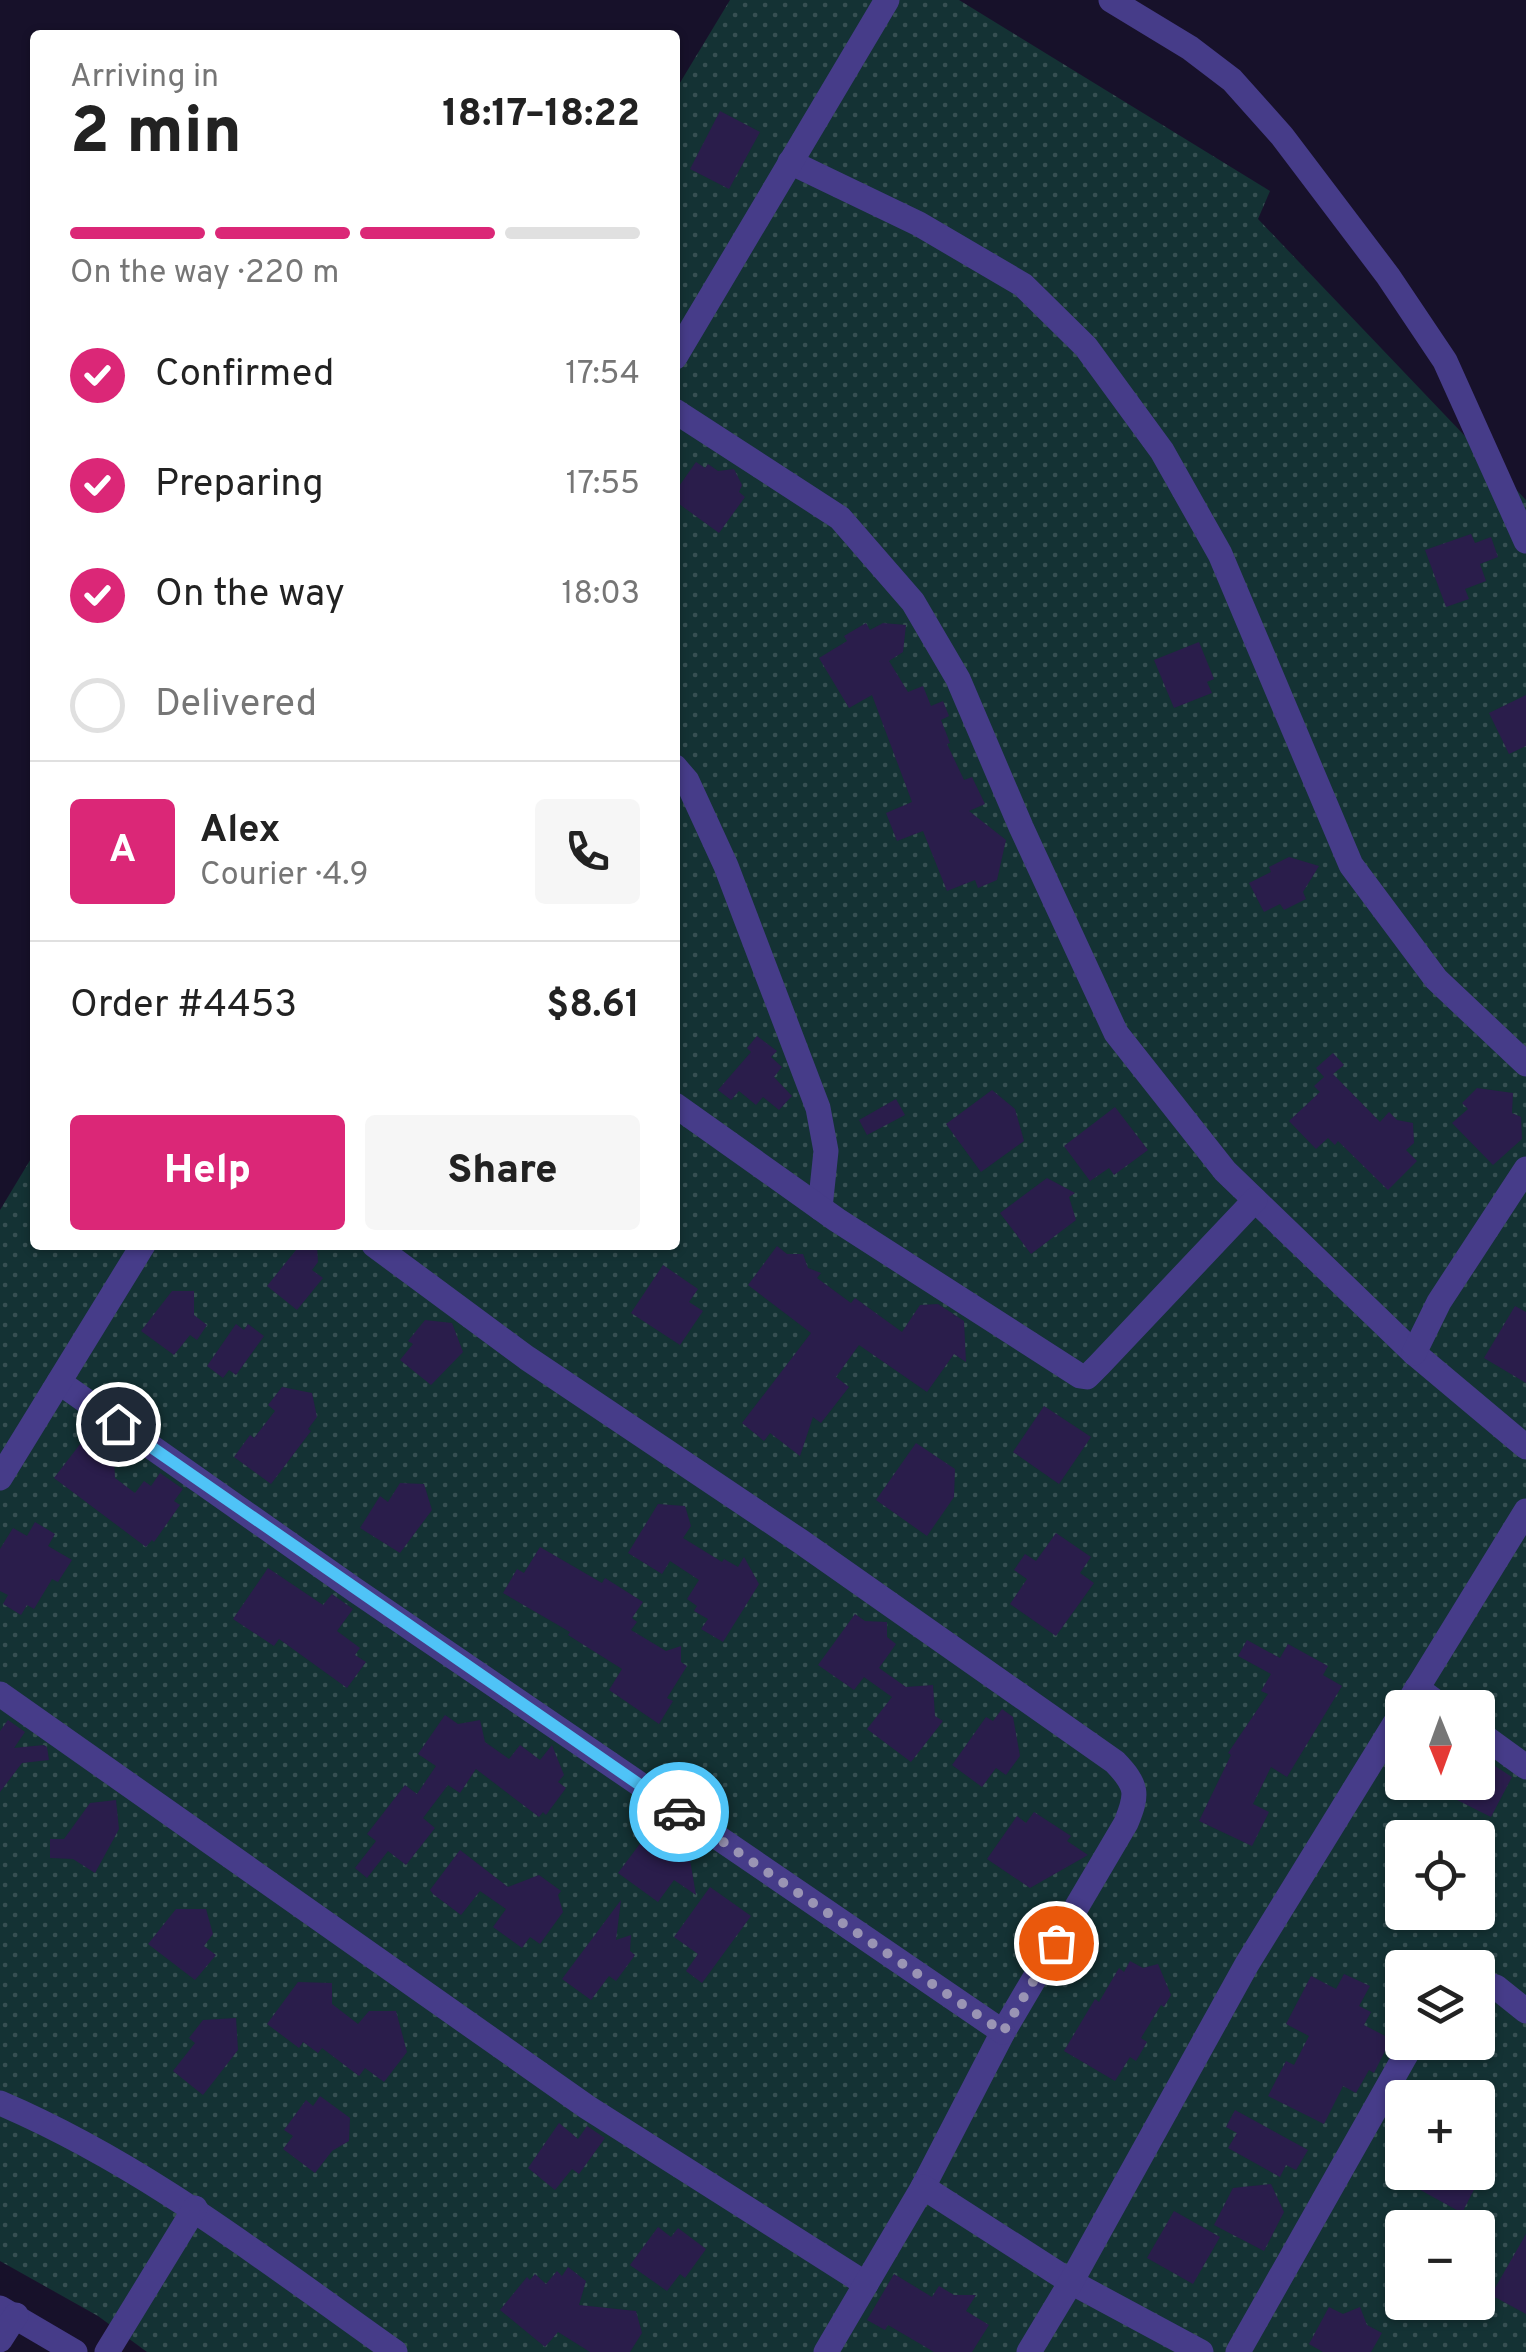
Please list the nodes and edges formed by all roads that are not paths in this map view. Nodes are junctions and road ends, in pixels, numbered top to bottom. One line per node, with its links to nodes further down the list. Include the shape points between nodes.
1 (887, 0): 3 (street)
2 (1111, 0): 6 (street, via 1232,80 1282,136 1445,361)
3 (790, 162): 4 (street); 8 (street, via 919,224 1024,285 1086,347 1162,451 1220,554 1351,865 1436,979)
4 (680, 349)
5 (680, 414): 11 (street, via 840,518 912,602 958,679 1116,1033 1225,1172)
6 (1526, 541)
7 (680, 773): 12 (street, via 726,866 818,1108 826,1151)
8 (1526, 1064)
9 (680, 1109): 12 (street)
10 (1526, 1169): 15 (street, via 1439,1302)
11 (1256, 1200): 12 (street, via 1086,1377); 15 (street)
12 (820, 1208)
13 (139, 1250): 16 (street)
14 (381, 1250): 27 (street, via 1130,1778 1136,1798 1126,1824)
15 (1414, 1353): 17 (street)
16 (59, 1382): 18 (street); 27 (street)
17 (1526, 1448)
18 (0, 1478)
19 (1526, 1510): 20 (street)
20 (1415, 1690)
21 (0, 1694): 33 (street, via 588,2107)
22 (1385, 1739): 32 (street, via 1247,1964)
23 (1495, 1744): 24 (street)
24 (1526, 1767)
25 (1495, 1987): 26 (street)
26 (1526, 2011)
27 (1003, 2032): 30 (street)
28 (1403, 2060): 42 (street)
29 (0, 2103): 31 (street, via 64,2130)
30 (924, 2187): 32 (street); 33 (street)
31 (196, 2208): 37 (street); 38 (street)
32 (1071, 2282): 40 (street); 41 (street)
33 (866, 2284): 39 (street)
34 (8, 2312): 35 (street); 36 (street)
35 (0, 2340)
36 (74, 2352)
37 (107, 2352)
38 (394, 2352)
39 (826, 2352)
40 (1029, 2352)
41 (1201, 2352)
42 (1238, 2352)

